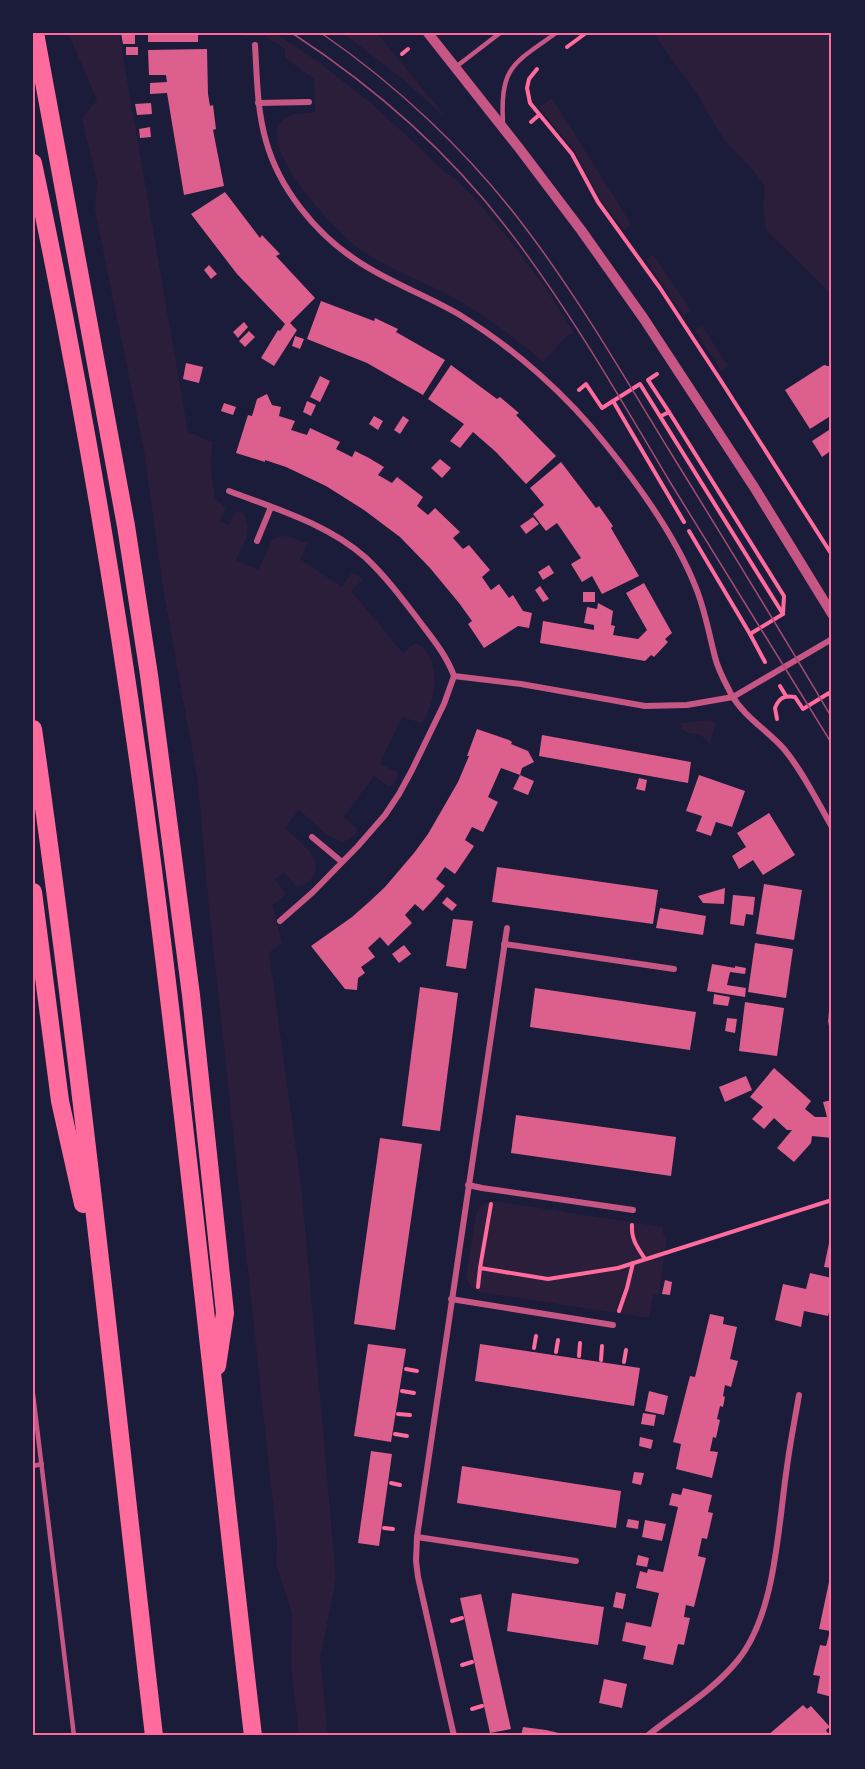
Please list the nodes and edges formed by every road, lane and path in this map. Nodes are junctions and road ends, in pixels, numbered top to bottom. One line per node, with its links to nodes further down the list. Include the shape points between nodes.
1 (35, 33): 70 (highway, via 126,526 170,827 225,1313)
2 (428, 33): 11 (street)
3 (500, 33): 11 (lane)
4 (556, 33): 16 (lane, via 519,58 511,69 502,99)
5 (586, 33): 8 (path)
6 (255, 45): 13 (street)
7 (408, 49): 9 (path)
8 (561, 52)
9 (402, 54)
10 (544, 64): 14 (path, via 535,70 527,88 530,103)
11 (454, 68): 16 (street)
12 (309, 102): 13 (street)
13 (258, 103): 34 (street, via 272,160 298,203 331,241 356,261 458,314 491,336 566,399 607,446 653,510 696,587 715,659)
14 (539, 115): 15 (path); 26 (path, via 572,154 598,202 660,288)
15 (531, 122)
16 (504, 129): 18 (street, via 582,230)
17 (33, 162): 70 (highway, via 93,474 131,712 167,979)
18 (673, 364): 21 (path, via 648,380); 28 (street)
19 (586, 384): 20 (path, via 602,408)
20 (614, 401): 22 (path, via 640,384); 29 (path)
21 (669, 412): 22 (path); 27 (path, via 784,596)
22 (660, 417): 27 (path)
23 (229, 491): 24 (street)
24 (271, 507): 25 (street); 32 (street, via 327,531 365,557 397,591 444,654)
25 (256, 541)
26 (832, 555)
27 (783, 614): 29 (path)
28 (832, 614)
29 (750, 634): 31 (path)
30 (832, 639): 31 (street)
31 (772, 674): 33 (path); 34 (street)
32 (454, 676): 34 (street, via 645,706 687,705); 40 (street, via 399,794)
33 (786, 696): 35 (path, via 795,697 803,710 829,693); 36 (path, via 775,708)
34 (733, 697): 38 (street, via 785,751)
35 (832, 698)
36 (778, 723)
37 (33, 729): 54 (highway, via 76,1049)
38 (832, 826)
39 (312, 837): 40 (street)
40 (342, 862): 42 (street)
41 (33, 892): 54 (highway, via 60,1101)
42 (280, 921)
43 (507, 928): 44 (street)
44 (504, 944): 45 (street); 48 (street)
45 (674, 969)
46 (832, 1011): 47 (street)
47 (832, 1026)
48 (468, 1185): 49 (street); 56 (street)
49 (494, 1190): 51 (street); 53 (path)
50 (832, 1200): 52 (path)
51 (633, 1210)
52 (633, 1263): 53 (path, via 548,1279); 57 (path)
53 (480, 1268): 55 (path)
54 (103, 1291): 94 (highway)
55 (478, 1291)
56 (451, 1299): 57 (street); 85 (street)
57 (613, 1325)
58 (536, 1336): 62 (path)
59 (558, 1340): 64 (path)
60 (580, 1343): 65 (path)
61 (602, 1346): 66 (path)
62 (534, 1348)
63 (626, 1350): 67 (path)
64 (556, 1352)
65 (579, 1356)
66 (601, 1359)
67 (624, 1362)
68 (406, 1369): 69 (path)
69 (417, 1371)
70 (214, 1387): 95 (highway)
71 (402, 1391): 72 (path)
72 (414, 1393)
73 (33, 1394): 79 (lane)
74 (799, 1395): 97 (street, via 776,1548 765,1605 753,1636 724,1675)
75 (398, 1414): 76 (path)
76 (410, 1415)
77 (395, 1434): 78 (path)
78 (407, 1436)
79 (42, 1464): 80 (lane); 93 (lane)
80 (33, 1466)
81 (391, 1483): 82 (path)
82 (400, 1485)
83 (384, 1528): 84 (path)
84 (393, 1529)
85 (417, 1538): 86 (street); 96 (street, via 418,1577)
86 (576, 1561)
87 (462, 1618): 88 (path)
88 (452, 1621)
89 (472, 1662): 90 (path)
90 (462, 1665)
91 (482, 1706): 92 (path)
92 (472, 1708)
93 (74, 1736)
94 (154, 1736)
95 (253, 1736)
96 (454, 1736)
97 (647, 1736)

